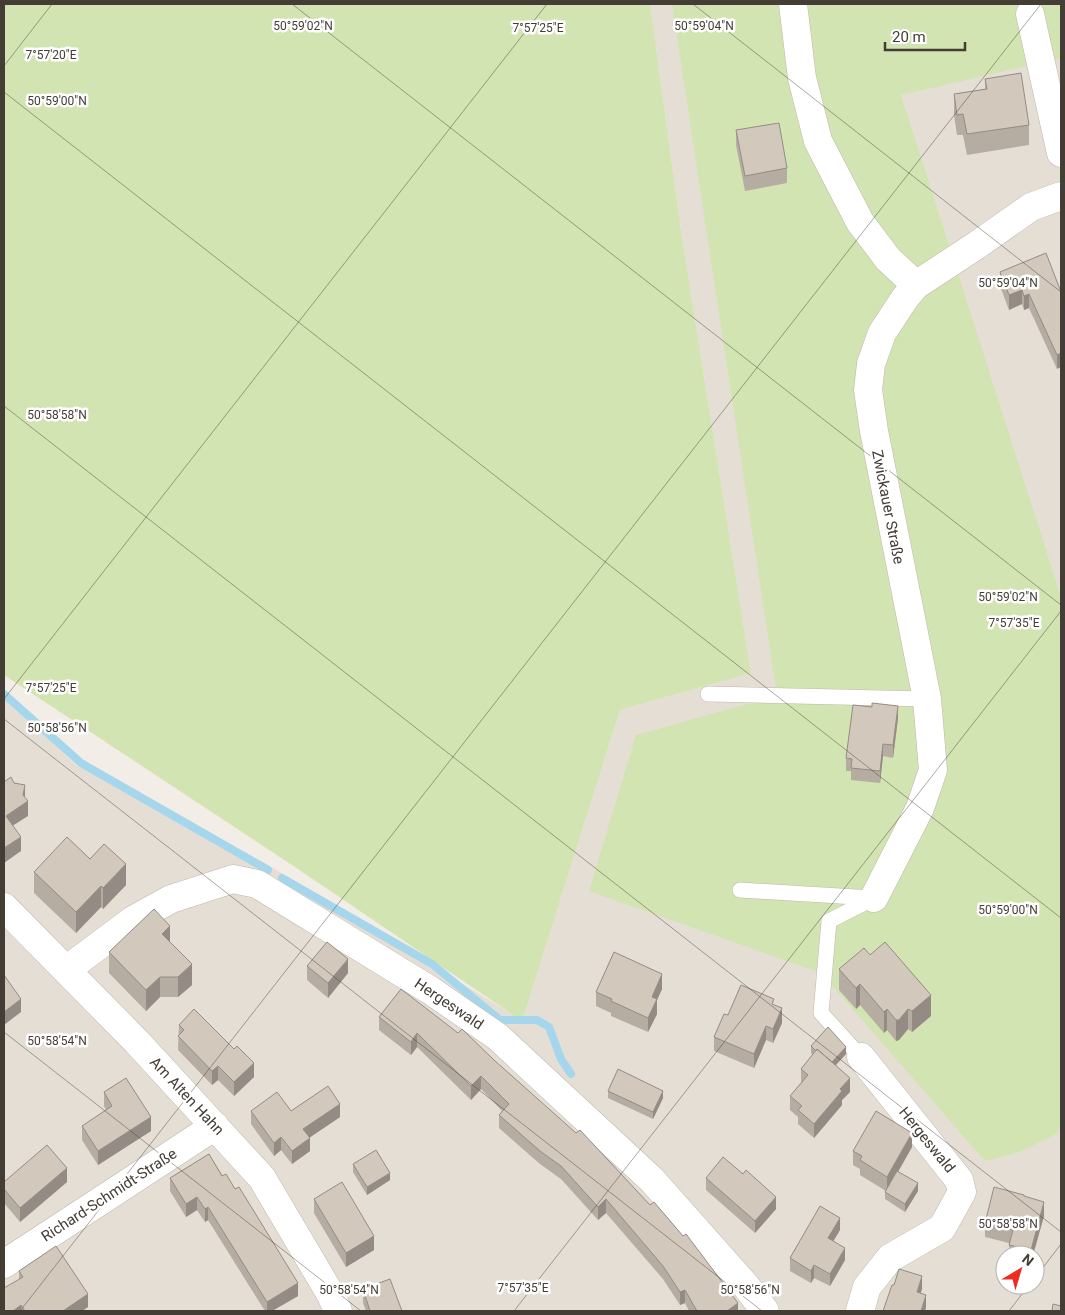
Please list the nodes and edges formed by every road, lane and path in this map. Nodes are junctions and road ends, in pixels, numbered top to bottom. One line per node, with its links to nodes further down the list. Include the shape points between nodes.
1 (792, 4): 5 (street, via 802,78 818,141 860,222 888,259)
2 (1030, 14): 3 (street)
3 (1061, 153)
4 (1061, 196): 5 (street, Zwickauer Straße, via 1031,206)
5 (916, 285): 7 (street, Zwickauer Straße, via 882,333 868,390)
6 (708, 694): 7 (lane)
7 (927, 699): 9 (street, Zwickauer Straße, via 933,770 920,808)
8 (740, 890): 9 (lane)
9 (874, 898): 12 (lane, via 829,921 821,1013)
10 (4, 907): 11 (street, Am Alten Hahn)
11 (66, 970): 13 (street, Am Alten Hahn); 16 (street, Hergeswald, via 134,920 171,899 233,878 257,884 430,990 498,1037 652,1180)
12 (861, 1057): 17 (street, Hergeswald, via 959,1180 962,1192 942,1228 890,1258 867,1287)
13 (215, 1126): 14 (street, Richard-Schmidt-Straße); 15 (street, Am Alten Hahn, via 262,1178)
14 (4, 1264)
15 (338, 1311)
16 (765, 1311)
17 (860, 1311)

